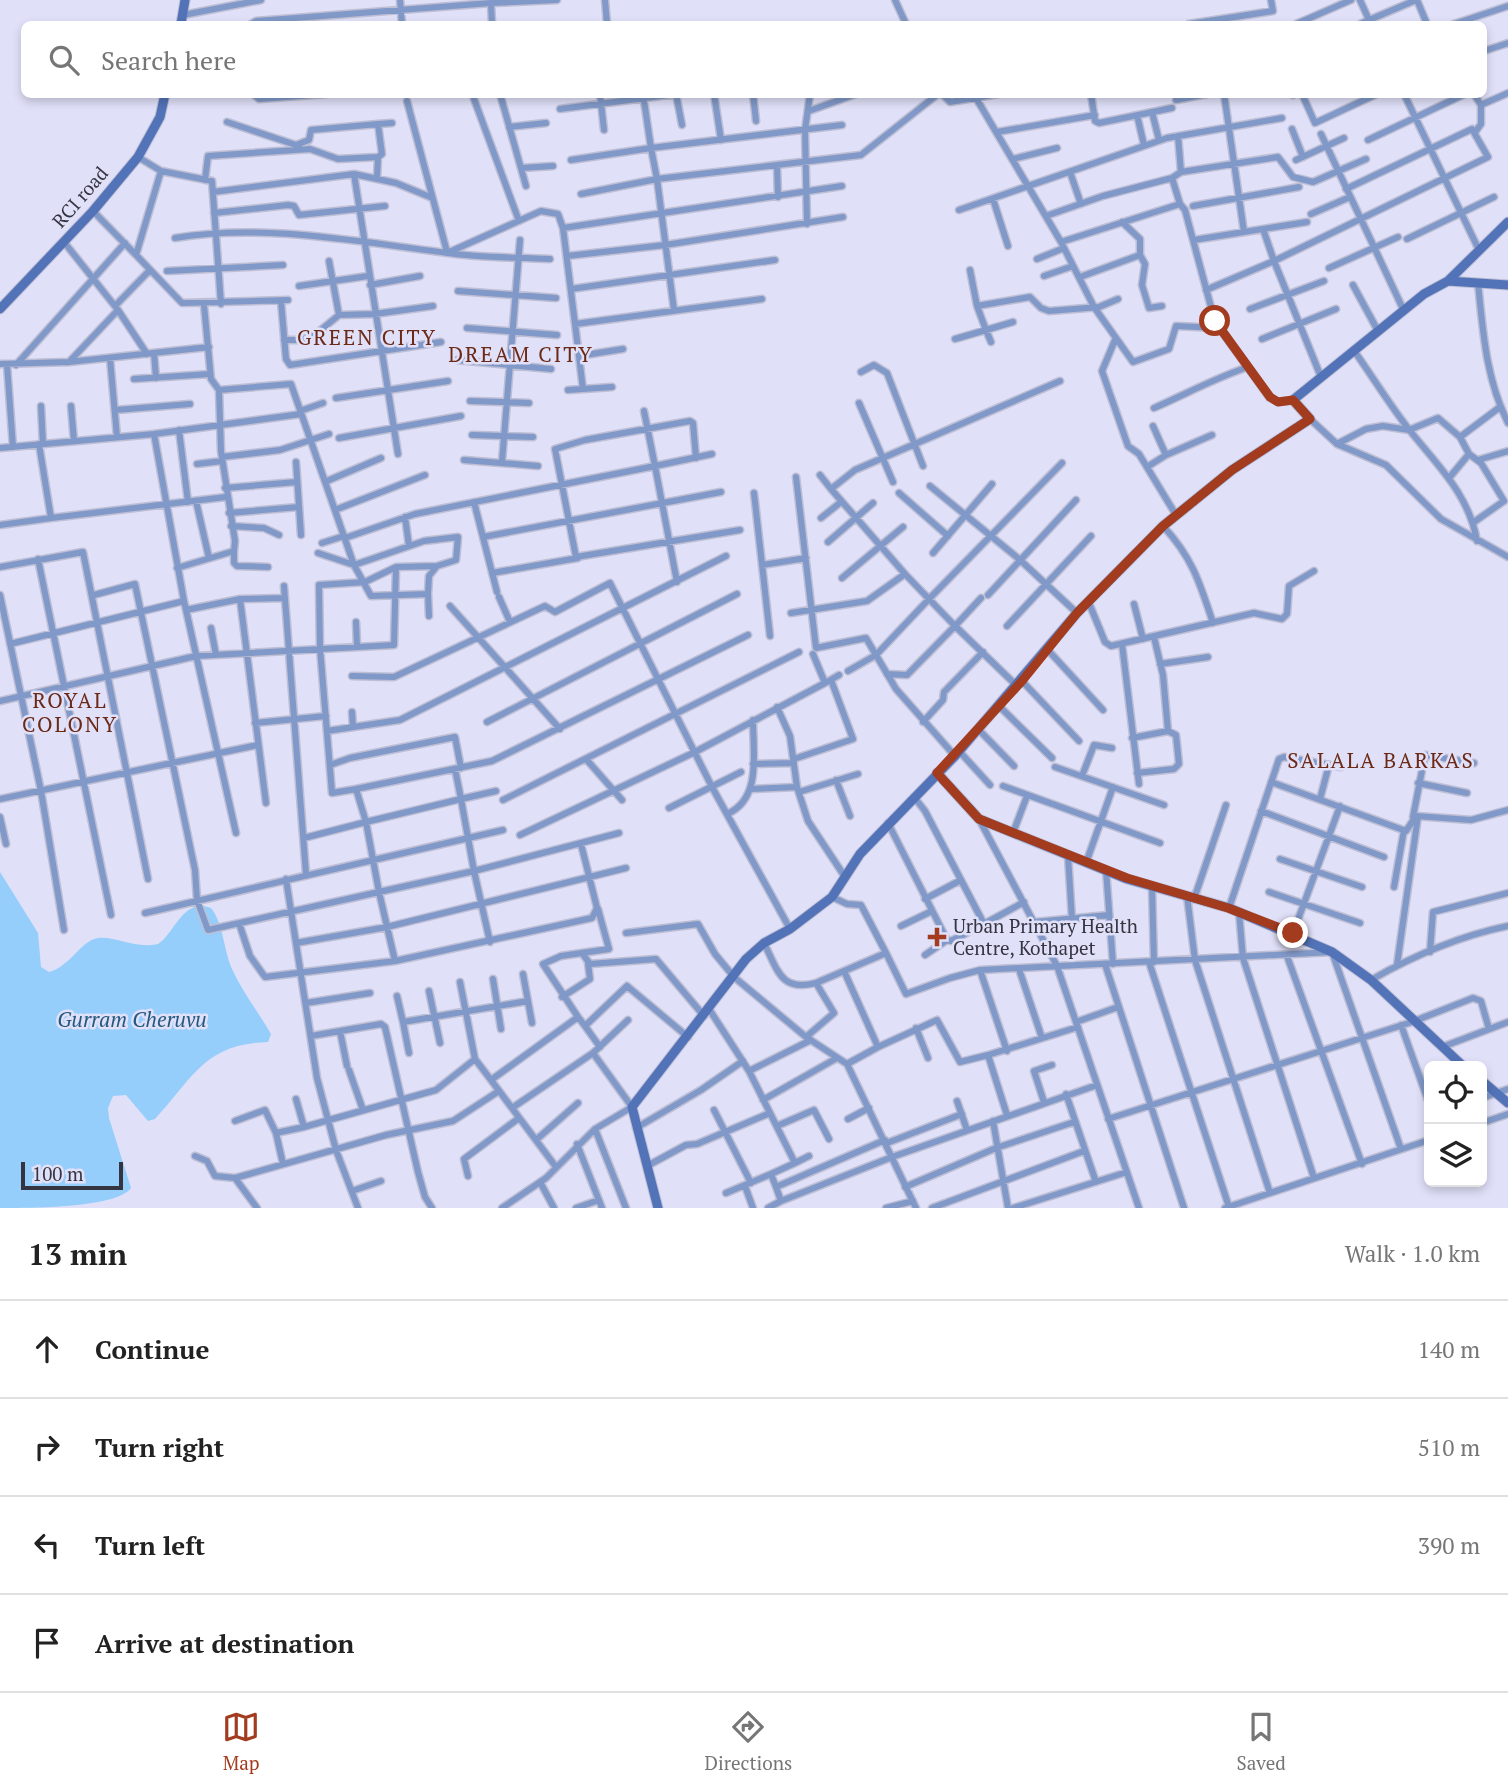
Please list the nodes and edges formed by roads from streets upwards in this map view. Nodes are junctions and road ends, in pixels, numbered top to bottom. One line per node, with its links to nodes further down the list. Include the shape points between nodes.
1 (185, 0): 14 (street)
2 (261, 0): 14 (street)
3 (400, 0): 13 (street)
4 (557, 0): 11 (street)
5 (606, 0): 18 (street)
6 (895, 0): 19 (street)
7 (1271, 0): 20 (street, via 1273,11)
8 (1350, 0): 21 (street)
9 (1360, 0): 22 (street)
10 (1417, 0): 23 (street); 24 (street)
11 (491, 3): 13 (street); 17 (street)
12 (1508, 6): 25 (street)
13 (401, 10): 15 (street); 16 (street)
14 (182, 20)
15 (256, 21)
16 (402, 21)
17 (492, 21)
18 (607, 21)
19 (905, 21)
20 (1219, 21)
21 (1303, 21)
22 (1370, 21)
23 (1372, 21)
24 (1426, 21)
25 (1463, 21)
26 (1508, 43): 27 (street)
27 (1487, 50)
28 (1508, 93): 54 (street)
29 (164, 98): 90 (street, RCI road, via 160,117)
30 (501, 98): 70 (street)
31 (600, 98): 53 (street)
32 (636, 98): 53 (street)
33 (643, 98): 86 (street)
34 (677, 98): 68 (street)
35 (715, 98): 80 (street)
36 (753, 98): 63 (street)
37 (810, 98): 57 (street)
38 (845, 98): 57 (street)
39 (935, 98): 97 (street, via 861,155)
40 (945, 98): 41 (street, via 950,102)
41 (976, 98): 76 (street)
42 (1092, 98): 59 (street)
43 (1186, 98): 51 (street)
44 (1225, 98): 71 (street)
45 (1304, 98): 46 (street, via 1315,122)
46 (1368, 98)
47 (1406, 98): 61 (street)
48 (1454, 98): 61 (street)
49 (1476, 98): 54 (street)
50 (474, 99): 142 (street)
51 (1176, 100)
52 (407, 101): 122 (street)
53 (601, 103): 56 (street); 73 (street)
54 (1480, 105): 75 (street, via 1481,124)
55 (1172, 108): 58 (street)
56 (560, 109)
57 (809, 111): 74 (street)
58 (1152, 112): 60 (street); 82 (street)
59 (1095, 115): 60 (street, via 1099,123); 76 (street)
60 (1137, 115): 84 (street)
61 (1415, 116): 81 (street); 89 (street)
62 (1282, 118): 71 (street)
63 (756, 121)
64 (228, 122): 83 (street)
65 (546, 122): 70 (street)
66 (392, 123): 67 (street)
67 (378, 124): 83 (street, via 311,130 309,140); 91 (street)
68 (682, 125)
69 (842, 125): 74 (street)
70 (509, 127): 101 (street)
71 (1229, 127): 78 (street); 98 (street)
72 (1292, 129): 92 (street)
73 (604, 130)
74 (805, 130): 80 (street); 97 (street)
75 (1476, 131): 89 (street); 112 (street, via 1488,157)
76 (997, 132): 93 (street)
77 (1321, 134): 85 (street)
78 (1178, 135): 82 (street); 104 (street)
79 (1344, 138): 85 (street)
80 (721, 140): 86 (street)
81 (1368, 140)
82 (1159, 141): 84 (street)
83 (296, 145): 88 (street)
84 (1144, 145): 103 (street)
85 (1327, 146): 92 (street); 105 (street)
86 (651, 148): 95 (street); 110 (street)
87 (1057, 148): 93 (street)
88 (310, 149): 91 (street, via 338,159); 111 (street, via 208,156)
89 (1430, 149): 112 (street); 117 (street)
90 (138, 157): 102 (street); 133 (street, RCI road)
91 (379, 157): 108 (street)
92 (1303, 157): 96 (street)
93 (1013, 159): 115 (street)
94 (1366, 159): 105 (street)
95 (571, 160)
96 (1296, 160)
97 (808, 161): 99 (street); 118 (street)
98 (1234, 162): 104 (street); 107 (street, via 1278,157); 126 (street)
99 (777, 165): 110 (street); 123 (street)
100 (554, 166): 101 (street)
101 (521, 168): 113 (street)
102 (161, 171): 111 (street); 165 (street)
103 (1070, 172): 115 (street); 128 (street)
104 (1181, 172): 109 (street)
105 (1339, 172): 107 (street, via 1313,182); 117 (street)
106 (354, 174): 108 (street); 120 (street); 132 (street)
107 (1293, 177): 119 (street)
108 (377, 178): 122 (street)
109 (1172, 178): 128 (street); 129 (street)
110 (657, 179): 121 (street); 136 (street)
111 (205, 180): 120 (street, via 212,181)
112 (1445, 180): 138 (street); 141 (street)
113 (526, 186)
114 (842, 186): 118 (street)
115 (1029, 187): 127 (street); 139 (street)
116 (1299, 187): 119 (street)
117 (1346, 189): 124 (street)
118 (809, 190): 123 (street); 146 (street)
119 (1283, 190): 126 (street)
120 (213, 192): 135 (street)
121 (581, 194)
122 (430, 197): 164 (street)
123 (778, 197): 136 (street)
124 (1350, 197): 137 (street); 141 (street)
125 (1493, 197): 138 (street)
126 (1239, 198): 131 (street); 150 (street)
127 (993, 199): 134 (street); 161 (street)
128 (1081, 204): 139 (street)
129 (1180, 204): 143 (street); 155 (street)
130 (385, 206): 132 (street)
131 (1193, 206)
132 (359, 208): 135 (street, via 299,215 288,205); 156 (street)
133 (93, 211): 157 (street, RCI road); 158 (street)
134 (959, 211)
135 (214, 213): 149 (street)
136 (661, 214): 147 (street); 159 (street)
137 (1311, 214)
138 (1461, 214): 153 (street); 163 (street)
139 (1046, 216): 160 (street)
140 (843, 217): 146 (street)
141 (1361, 220): 162 (street); 173 (street)
142 (519, 221): 147 (street, via 541,211 558,214); 164 (street)
143 (1122, 222): 160 (street); 166 (street, via 1140,239)
144 (1307, 222): 148 (street)
145 (1508, 222): 163 (street)
146 (807, 224): 159 (street)
147 (563, 228): 168 (street)
148 (1263, 229): 150 (street); 173 (street)
149 (215, 231): 152 (street); 156 (street); 177 (street)
150 (1244, 232): 155 (street)
151 (1398, 237): 162 (street)
152 (175, 238)
153 (1407, 239)
154 (520, 240): 167 (street)
155 (1194, 240): 196 (street)
156 (363, 241): 164 (street); 181 (street)
157 (64, 242): 186 (street); 210 (street, RCI road)
158 (125, 243): 165 (street); 186 (street)
159 (665, 245): 168 (street); 183 (street)
160 (1063, 245): 169 (street); 175 (street)
161 (1008, 246)
162 (1374, 247): 176 (street); 214 (street)
163 (1478, 248): 189 (street)
164 (447, 253): 167 (street)
165 (136, 255): 178 (street)
166 (1140, 255): 185 (street); 207 (street, via 1149,308)
167 (519, 257): 170 (street); 199 (street)
168 (567, 257): 195 (street)
169 (1037, 258)
170 (550, 259)
171 (775, 260): 183 (street)
172 (329, 261): 187 (street)
173 (1274, 261): 196 (street); 198 (street)
174 (283, 265): 177 (street)
175 (1073, 266): 184 (street); 185 (street)
176 (1329, 268)
177 (217, 269): 180 (street); 203 (street)
178 (150, 270): 204 (street, via 182,303); 209 (street)
179 (970, 270): 206 (street)
180 (167, 271)
181 (368, 276): 187 (street); 191 (street)
182 (420, 276): 191 (street)
183 (668, 276): 195 (street); 213 (street)
184 (1044, 276)
185 (1080, 277): 208 (street)
186 (92, 278): 209 (street); 242 (street)
187 (333, 281): 194 (street); 216 (street)
188 (1324, 281): 198 (street)
189 (1448, 281): 190 (street); 214 (street)
190 (1478, 283): 193 (street); 268 (street, via 1485,354)
191 (370, 285): 215 (street)
192 (1353, 285): 223 (street)
193 (1508, 285)
194 (299, 286)
195 (571, 289): 218 (street)
196 (1206, 290): 221 (street)
197 (458, 291): 199 (street)
198 (1287, 295): 211 (street); 219 (street)
199 (515, 296): 200 (street); 224 (street)
200 (556, 298)
201 (762, 299): 213 (street)
202 (1118, 299): 208 (street)
203 (221, 304): 204 (street); 228 (street, via 284,301)
204 (204, 305): 232 (street)
205 (433, 306): 215 (street)
206 (977, 306): 208 (street, via 1028,297 1045,310); 222 (street)
207 (1162, 306)
208 (1094, 307): 229 (street)
209 (116, 308): 236 (street); 240 (street)
210 (0, 309)
211 (1250, 309)
212 (1336, 309): 219 (street)
213 (674, 310): 218 (street)
214 (1404, 311): 223 (street)
215 (374, 314): 216 (street); 234 (street)
216 (339, 315): 228 (street, via 316,334)
217 (1013, 322): 222 (street)
218 (575, 324): 237 (street)
219 (1298, 324): 227 (street); 248 (street)
220 (467, 328): 224 (street)
221 (1219, 328): 229 (street, via 1176,326 1169,349 1133,362); 244 (street)
222 (986, 330): 226 (street); 231 (street)
223 (1378, 331): 235 (street)
224 (512, 332): 225 (street); 243 (street)
225 (556, 335)
226 (955, 339)
227 (1262, 339)
228 (284, 340): 234 (street, via 290,365)
229 (1115, 340): 316 (street, via 1102,371 1128,446)
230 (441, 342): 234 (street)
231 (991, 342)
232 (209, 347): 236 (street); 247 (street)
233 (623, 349): 237 (street)
234 (381, 352): 257 (street)
235 (1355, 352): 248 (street); 281 (street)
236 (150, 353): 238 (street); 249 (street)
237 (579, 356): 254 (street)
238 (110, 358): 240 (street); 270 (street)
239 (457, 360): 243 (street)
240 (69, 362): 242 (street)
241 (3, 365): 242 (street); 296 (street)
242 (16, 365)
243 (509, 365): 245 (street); 261 (street)
244 (1248, 367): 259 (street, via 1274,401); 269 (street, via 1209,380)
245 (551, 369)
246 (861, 372): 295 (street, via 874,365 887,373)
247 (210, 374): 249 (street); 255 (street)
248 (1321, 377): 259 (street)
249 (156, 378): 250 (street)
250 (134, 379)
251 (449, 381): 257 (street)
252 (1060, 381): 295 (street)
253 (612, 387): 254 (street)
254 (583, 389): 256 (street)
255 (219, 390): 272 (street, via 291,384); 276 (street)
256 (568, 390)
257 (387, 392): 258 (street); 278 (street)
258 (336, 398)
259 (1293, 400): 274 (street)
260 (470, 401): 261 (street)
261 (506, 401): 263 (street); 287 (street)
262 (323, 403): 272 (street)
263 (529, 403)
264 (859, 403): 305 (street)
265 (190, 404): 270 (street)
266 (71, 405): 292 (street)
267 (41, 406): 293 (street)
268 (1500, 407): 275 (street); 289 (street)
269 (1154, 408)
270 (116, 410): 286 (street)
271 (644, 411): 280 (street)
272 (301, 412): 276 (street); 291 (street)
273 (461, 416): 278 (street)
274 (1310, 419): 294 (street); 345 (street, via 1232,470)
275 (1508, 423)
276 (220, 425): 279 (street); 306 (street)
277 (1153, 426): 302 (street)
278 (393, 428): 290 (street); 299 (street)
279 (179, 430): 282 (street); 334 (street)
280 (648, 430): 304 (street, via 692,422); 314 (street); 324 (street, via 557,447)
281 (1409, 430): 289 (street, via 1437,418); 294 (street, via 1366,429); 320 (street)
282 (154, 434): 286 (street); 340 (street)
283 (329, 434): 291 (street)
284 (472, 435): 287 (street)
285 (1212, 435): 302 (street)
286 (117, 437): 292 (street)
287 (504, 437): 288 (street); 310 (street)
288 (533, 437)
289 (1460, 437): 301 (street)
290 (339, 438)
291 (311, 440): 306 (street); 321 (street)
292 (74, 441): 293 (street)
293 (41, 444): 296 (street); 346 (street)
294 (1337, 444): 364 (street, via 1386,465 1428,509)
295 (915, 445): 305 (street); 315 (street)
296 (13, 447): 297 (street)
297 (0, 448)
298 (1508, 451): 308 (street)
299 (398, 454)
300 (712, 454): 304 (street)
301 (1469, 454): 308 (street); 320 (street)
302 (1166, 455): 316 (street)
303 (381, 458): 321 (street)
304 (696, 458): 314 (street)
305 (883, 458): 323 (street); 328 (street, via 855,470)
306 (222, 459): 312 (street); 327 (street)
307 (464, 460): 310 (street)
308 (1478, 460): 335 (street)
309 (296, 462): 322 (street)
310 (502, 462): 313 (street)
311 (1062, 463): 360 (street)
312 (197, 464)
313 (538, 466)
314 (655, 466): 324 (street); 337 (street)
315 (923, 466)
316 (1147, 467): 345 (street)
317 (425, 475): 342 (street)
318 (820, 475): 328 (street)
319 (796, 477): 377 (street)
320 (1449, 478): 351 (street)
321 (327, 481): 342 (street)
322 (298, 482): 327 (street); 341 (street)
323 (893, 482)
324 (560, 484): 336 (street); 350 (street)
325 (992, 484): 344 (street)
326 (930, 486): 344 (street)
327 (225, 488): 332 (street)
328 (831, 489): 338 (street)
329 (721, 492): 337 (street)
330 (754, 493): 382 (street)
331 (899, 493): 359 (street)
332 (226, 497): 334 (street); 343 (street)
333 (1076, 500): 379 (street)
334 (192, 501): 340 (street); 375 (street)
335 (1506, 501): 351 (street)
336 (474, 502): 347 (street); 363 (street)
337 (662, 502): 350 (street); 365 (street)
338 (841, 502): 348 (street); 349 (street)
339 (873, 503): 349 (street)
340 (164, 505): 346 (street); 386 (street)
341 (299, 507): 343 (street); 358 (street)
342 (335, 510): 362 (street)
343 (229, 513): 353 (street)
344 (964, 515): 359 (street); 360 (street)
345 (1176, 515): 354 (street)
346 (51, 517): 352 (street)
347 (405, 517): 362 (street); 369 (street)
348 (821, 518)
349 (855, 518): 366 (street); 368 (street)
350 (568, 522): 363 (street); 376 (street)
351 (1474, 522): 364 (street)
352 (0, 525)
353 (231, 526): 357 (street, via 264,528); 370 (street)
354 (1163, 526): 404 (street); 417 (street, via 1193,565)
355 (903, 527): 368 (street)
356 (740, 530): 365 (street)
357 (279, 535)
358 (301, 535)
359 (948, 536): 372 (street)
360 (991, 536): 379 (street); 402 (street)
361 (1091, 536): 393 (street)
362 (344, 537): 367 (street); 380 (street)
363 (483, 537): 388 (street)
364 (1477, 541): 374 (street)
365 (669, 542): 376 (street); 392 (street)
366 (828, 542)
367 (322, 543)
368 (881, 545): 389 (street); 390 (street)
369 (409, 546): 380 (street); 381 (street, via 457,537 456,560)
370 (234, 551): 375 (street); 384 (street, via 237,566)
371 (318, 553): 380 (street)
372 (933, 553)
373 (726, 556): 392 (street)
374 (1508, 557)
375 (209, 558): 386 (street)
376 (578, 558): 388 (street)
377 (806, 558): 382 (street); 409 (street)
378 (38, 559): 383 (street); 397 (street, via 83,552); 421 (street)
379 (1019, 559): 393 (street); 418 (street)
380 (354, 565): 391 (street)
381 (437, 565): 385 (street); 395 (street, via 429,576)
382 (762, 565): 423 (street)
383 (0, 567)
384 (268, 567)
385 (396, 567): 391 (street); 398 (street)
386 (177, 568): 403 (street)
387 (1314, 571): 417 (street, via 1289,586 1286,617 1254,613)
388 (492, 573): 415 (street)
389 (905, 574): 402 (street); 409 (street, via 867,601)
390 (842, 578)
391 (365, 582): 398 (street, via 371,596); 431 (street, via 319,585)
392 (677, 582): 407 (street)
393 (1046, 584): 412 (street); 419 (street)
394 (284, 586): 401 (street)
395 (428, 594): 398 (street); 413 (street)
396 (737, 594): 428 (street)
397 (93, 595): 410 (street, via 135,584); 416 (street)
398 (397, 596): 430 (street, via 396,644)
399 (0, 598): 427 (street)
400 (240, 598): 401 (street); 408 (street); 434 (street)
401 (285, 598): 433 (street)
402 (929, 599): 418 (street); 439 (street)
403 (184, 601): 408 (street); 410 (street)
404 (1089, 603): 412 (street); 429 (street, via 1107,645)
405 (1134, 604): 426 (street)
406 (450, 606): 424 (street)
407 (623, 608): 415 (street, via 610,583 555,612 545,606); 428 (street); 444 (street)
408 (186, 610): 440 (street)
409 (810, 611): 411 (street); 439 (street, via 816,648 862,637)
410 (142, 612): 416 (street); 443 (street)
411 (791, 613)
412 (1077, 613): 432 (street)
413 (429, 616)
414 (356, 622): 430 (street)
415 (510, 622): 424 (street)
416 (98, 623): 421 (street); 447 (street)
417 (1213, 624): 425 (street)
418 (955, 626): 436 (street); 446 (street, via 907,676)
419 (1007, 626)
420 (211, 628): 437 (street)
421 (55, 634): 427 (street); 453 (street)
422 (748, 635): 450 (street)
423 (770, 636)
424 (478, 637): 444 (street); 448 (street, via 394,677)
425 (1154, 637): 426 (street); 442 (street)
426 (1143, 639): 429 (street)
427 (10, 644): 454 (street)
428 (640, 644): 450 (street); 455 (street)
429 (1122, 644): 473 (street)
430 (357, 646): 431 (street)
431 (320, 648): 433 (street); 462 (street)
432 (1047, 649): 452 (street); 459 (street)
433 (289, 650): 434 (street); 463 (street)
434 (246, 652): 437 (street); 467 (street)
435 (799, 652): 461 (street)
436 (983, 652): 452 (street); 466 (street, via 944,692 943,700)
437 (216, 654): 440 (street)
438 (813, 654): 451 (street)
439 (876, 655): 445 (street); 446 (street)
440 (196, 656): 443 (street); 478 (street)
441 (1208, 657): 442 (street)
442 (1160, 664): 472 (street)
443 (153, 667): 447 (street); 483 (street)
444 (505, 667): 455 (street); 468 (street, via 400,720)
445 (848, 671)
446 (887, 674): 466 (street)
447 (110, 676): 453 (street); 492 (street)
448 (352, 676)
449 (839, 676): 451 (street)
450 (659, 680): 461 (street); 469 (street)
451 (828, 681): 458 (street); 482 (street, via 853,739)
452 (1019, 684): 457 (street); 474 (street)
453 (66, 687): 454 (street); 498 (street)
454 (20, 696): 456 (street); 511 (street)
455 (533, 699): 465 (street); 469 (street)
456 (0, 701)
457 (999, 706): 470 (street); 480 (street)
458 (778, 708): 464 (street); 482 (street)
459 (1103, 710)
460 (352, 712): 468 (street)
461 (676, 714): 477 (street); 481 (street)
462 (326, 716): 463 (street); 471 (street)
463 (294, 719): 467 (street); 544 (street)
464 (753, 720): 477 (street); 485 (street)
465 (487, 722)
466 (923, 722): 479 (street)
467 (255, 723): 475 (street)
468 (353, 727): 471 (street)
469 (560, 729): 491 (street, via 492,761)
470 (978, 729): 479 (street); 488 (street)
471 (327, 731): 486 (street)
472 (1168, 731): 473 (street); 495 (street, via 1177,739 1179,764 1174,769)
473 (1132, 738): 495 (street)
474 (1079, 741)
475 (258, 745): 478 (street); 521 (street)
476 (1112, 748): 497 (street, via 1094,745)
477 (695, 752): 505 (street); 510 (street)
478 (217, 753): 483 (street); 538 (street)
479 (957, 754): 494 (street); 502 (street)
480 (1052, 758)
481 (586, 759): 510 (street); 519 (street)
482 (794, 761): 485 (street); 509 (street)
483 (174, 762): 492 (street); 572 (street)
484 (1474, 763): 501 (street, via 1425,755)
485 (753, 764): 508 (street)
486 (330, 765): 491 (street, via 455,737); 507 (street, via 332,793)
487 (1329, 765): 490 (street); 500 (street, via 1280,758); 518 (street)
488 (1014, 766)
489 (1055, 767): 497 (street)
490 (1341, 767)
491 (458, 768): 507 (street); 517 (street)
492 (127, 772): 498 (street); 560 (street)
493 (741, 772): 505 (street)
494 (937, 773): 515 (street); 532 (street)
495 (1137, 773): 503 (street)
496 (859, 774): 499 (street)
497 (1082, 776): 506 (street)
498 (86, 780): 511 (street); 582 (street)
499 (836, 780): 509 (street); 529 (street)
500 (1271, 782): 518 (street); 527 (street)
501 (1418, 783): 513 (street); 530 (street)
502 (990, 785)
503 (1139, 785)
504 (1003, 786): 514 (street)
505 (712, 787): 525 (street); 528 (street)
506 (1113, 787): 522 (street); 533 (street)
507 (356, 789): 534 (street)
508 (750, 789): 509 (street); 528 (street, via 744,805)
509 (798, 789): 558 (street, via 808,821)
510 (614, 790): 520 (street); 541 (street)
511 (41, 791): 516 (street); 593 (street)
512 (496, 791): 517 (street)
513 (1467, 793)
514 (1027, 796): 533 (street); 540 (street)
515 (914, 797): 535 (street); 562 (street)
516 (0, 799)
517 (461, 799): 534 (street); 542 (street)
518 (1320, 799): 524 (street)
519 (503, 800)
520 (622, 800)
521 (266, 803)
522 (1164, 805)
523 (1226, 805): 570 (street)
524 (1340, 806): 537 (street); 543 (street)
525 (669, 808)
526 (1508, 810): 530 (street, via 1471,820)
527 (1261, 811): 543 (street); 577 (street)
528 (727, 814): 592 (street)
529 (850, 816)
530 (1416, 816): 537 (street, via 1409,830); 612 (street)
531 (0, 817): 546 (street)
532 (979, 819): 540 (street); 573 (street)
533 (1101, 821): 545 (street); 552 (street)
534 (366, 822): 544 (street); 549 (street)
535 (888, 823): 558 (street); 571 (street)
536 (503, 830): 542 (street)
537 (1404, 830): 565 (street)
538 (236, 833)
539 (619, 833): 547 (street)
540 (1013, 833): 548 (street)
541 (520, 835)
542 (468, 837): 549 (street); 555 (street)
543 (1330, 837): 550 (street); 556 (street)
544 (304, 838): 557 (street)
545 (1160, 843)
546 (6, 844)
547 (580, 844): 555 (street); 559 (street)
548 (1068, 856): 552 (street); 584 (street)
549 (373, 858): 557 (street); 567 (street)
550 (1384, 858)
551 (1280, 859): 556 (street)
552 (1086, 863): 554 (street)
553 (626, 868): 559 (street)
554 (1106, 870): 563 (street); 583 (street)
555 (474, 871): 567 (street); 575 (street)
556 (1317, 872): 564 (street); 574 (street)
557 (306, 874): 561 (street)
558 (845, 877): 569 (street)
559 (589, 878): 575 (street); 576 (street)
560 (148, 879)
561 (286, 879): 572 (street); 578 (street)
562 (961, 880): 571 (street); 588 (street)
563 (1152, 887): 570 (street); 609 (street)
564 (1362, 887)
565 (1394, 887)
566 (1269, 891): 574 (street)
567 (379, 892): 578 (street); 591 (street)
568 (1508, 893): 601 (street, via 1433,912)
569 (832, 897): 592 (street); 603 (street, via 861,905)
570 (1191, 897): 577 (street); 607 (street)
571 (925, 899): 579 (street)
572 (197, 900): 581 (street); 586 (street, via 208,930)
573 (1024, 902): 585 (street); 588 (street)
574 (1305, 904): 587 (street); 595 (street)
575 (481, 905): 591 (street); 597 (street)
576 (597, 908): 597 (street, via 592,918); 602 (street, via 609,949)
577 (1228, 908): 580 (street)
578 (291, 911): 586 (street); 598 (street)
579 (932, 911): 589 (street); 596 (street)
580 (1239, 912): 595 (street); 606 (street)
581 (145, 913)
582 (111, 915)
583 (1109, 915): 584 (street); 611 (street)
584 (1072, 919): 585 (street)
585 (1035, 922): 613 (street)
586 (239, 923): 617 (street, via 250,956 265,977)
587 (1360, 923)
588 (984, 924): 596 (street)
589 (901, 926)
590 (1508, 926): 601 (street, via 1475,933)
591 (387, 927): 598 (street); 608 (street)
592 (790, 929): 599 (street)
593 (64, 930)
594 (626, 933): 619 (street, via 698,924)
595 (1293, 933): 600 (street)
596 (947, 940): 604 (street)
597 (490, 942): 608 (street)
598 (296, 943): 617 (street)
599 (764, 943): 619 (street, via 746,958); 623 (street, via 780,974 792,985)
600 (1332, 952): 605 (street); 621 (street); 649 (street)
601 (1430, 952): 612 (street)
602 (582, 953): 610 (street); 627 (street, via 543,964)
603 (886, 953): 615 (street); 616 (street, via 906,995)
604 (925, 955)
605 (1287, 956): 606 (street); 657 (street)
606 (1243, 958): 607 (street); 668 (street)
607 (1195, 960): 609 (street); 671 (street)
608 (395, 961): 617 (street)
609 (1151, 962): 611 (street); 678 (street)
610 (588, 963): 627 (street, via 590,979); 633 (street, via 656,960)
611 (1109, 964): 613 (street); 631 (street)
612 (1397, 965): 621 (street)
613 (1057, 966): 614 (street); 641 (street)
614 (1019, 969): 616 (street); 652 (street)
615 (844, 971): 623 (street); 655 (street)
616 (981, 971): 658 (street)
617 (301, 973): 629 (street)
618 (523, 974): 628 (street)
619 (734, 977): 633 (street); 651 (street)
620 (493, 979): 630 (street)
621 (1371, 980): 638 (street)
622 (460, 982): 632 (street)
623 (816, 983): 651 (street, via 834,1013)
624 (429, 991): 634 (street)
625 (370, 993): 629 (street)
626 (397, 996): 637 (street)
627 (562, 996): 635 (street)
628 (528, 1001): 630 (street); 640 (street)
629 (306, 1003): 648 (street)
630 (497, 1006): 632 (street); 645 (street)
631 (1118, 1007): 641 (street); 689 (street)
632 (465, 1012): 634 (street); 663 (street)
633 (707, 1013): 650 (street); 665 (street)
634 (434, 1017): 637 (street); 653 (street)
635 (578, 1017): 643 (street); 672 (street)
636 (628, 1020): 654 (street)
637 (403, 1022): 659 (street)
638 (1412, 1022): 642 (street); 646 (street, via 1476,998); 656 (street)
639 (1508, 1022): 646 (street)
640 (532, 1023)
641 (1077, 1024): 652 (street); 673 (street)
642 (1401, 1025): 649 (street); 675 (street)
643 (585, 1026): 650 (street, via 627,986); 654 (street)
644 (916, 1028): 655 (street); 661 (street, via 940,1021 960,1062); 664 (street)
645 (501, 1029)
646 (1489, 1029): 656 (street)
647 (341, 1031): 648 (street); 683 (street, via 383,1025); 693 (street)
648 (311, 1036): 703 (street)
649 (1362, 1036): 657 (street); 721 (street)
650 (688, 1037): 690 (street)
651 (809, 1038): 662 (street); 670 (street)
652 (1042, 1038): 658 (street)
653 (440, 1044)
654 (600, 1047): 660 (street)
655 (878, 1047): 667 (street)
656 (1440, 1047): 666 (street)
657 (1320, 1050): 668 (street); 729 (street)
658 (1007, 1051): 661 (street)
659 (409, 1053)
660 (593, 1053): 690 (street); 691 (street)
661 (988, 1055): 698 (street)
662 (837, 1058): 667 (street); 684 (street)
663 (475, 1059): 672 (street); 683 (street, via 436,1090)
664 (928, 1059)
665 (743, 1061): 670 (street); 709 (street)
666 (1457, 1061)
667 (847, 1064): 692 (street)
668 (1277, 1064): 671 (street); 736 (street)
669 (1052, 1065): 686 (street, via 1034,1071)
670 (749, 1070): 684 (street)
671 (1234, 1078): 678 (street); 746 (street)
672 (491, 1080): 677 (street)
673 (1097, 1085): 680 (street); 701 (street)
674 (1487, 1085): 679 (street)
675 (1424, 1089)
676 (1508, 1089): 679 (street)
677 (499, 1091): 691 (street); 711 (street, via 453,1121)
678 (1191, 1092): 689 (street); 751 (street)
679 (1496, 1093): 681 (street); 688 (street)
680 (1066, 1094): 686 (street); 706 (street)
681 (1487, 1096)
682 (296, 1099): 708 (street)
683 (403, 1100): 693 (street); 711 (street)
684 (763, 1100): 695 (street)
685 (957, 1101): 696 (street)
686 (1044, 1102): 698 (street)
687 (578, 1103): 716 (street)
688 (1508, 1103)
689 (1148, 1106): 701 (street); 769 (street)
690 (632, 1107): 709 (street); 710 (street)
691 (512, 1108): 699 (street)
692 (869, 1108): 700 (street); 717 (street)
693 (363, 1110): 703 (street)
694 (714, 1110): 713 (street)
695 (770, 1113): 707 (street); 713 (street)
696 (962, 1114): 712 (street); 717 (street)
697 (1508, 1114): 705 (street)
698 (1007, 1115): 704 (street)
699 (519, 1118): 716 (street); 734 (street, via 467,1157)
700 (848, 1119)
701 (1108, 1119): 732 (street)
702 (235, 1121): 714 (street, via 265,1110)
703 (328, 1121): 708 (street); 722 (street)
704 (993, 1121): 712 (street); 720 (street)
705 (1487, 1121)
706 (1074, 1122): 720 (street); 723 (street)
707 (777, 1126): 715 (street, via 814,1110); 727 (street)
708 (304, 1127): 714 (street)
709 (636, 1128): 730 (street)
710 (595, 1129): 719 (street); 760 (street)
711 (408, 1130): 722 (street); 754 (street)
712 (967, 1130): 726 (street)
713 (724, 1132): 730 (street); 741 (street)
714 (276, 1133): 728 (street)
715 (829, 1139)
716 (536, 1140): 731 (street)
717 (886, 1142): 726 (street); 742 (street)
718 (1424, 1142): 721 (street)
719 (577, 1144): 731 (street); 748 (street)
720 (996, 1148): 738 (street); 743 (street)
721 (1401, 1149): 729 (street)
722 (336, 1150): 728 (street); 744 (street)
723 (1084, 1151): 738 (street); 740 (street)
724 (195, 1156): 735 (street, via 207,1161 215,1176)
725 (809, 1156): 727 (street)
726 (892, 1157): 743 (street); 749 (street)
727 (795, 1163): 733 (street)
728 (284, 1164): 735 (street)
729 (1362, 1164): 736 (street)
730 (647, 1166): 761 (street)
731 (556, 1167): 739 (street)
732 (1127, 1172): 740 (street); 768 (street)
733 (771, 1174): 741 (street); 742 (street)
734 (468, 1176)
735 (234, 1178): 752 (street)
736 (1314, 1178): 746 (street)
737 (381, 1181): 744 (street)
738 (1002, 1181): 765 (street); 766 (street)
739 (540, 1182): 747 (street); 757 (street)
740 (1096, 1182): 767 (street)
741 (748, 1184): 745 (street); 762 (street)
742 (776, 1187): 749 (street)
743 (905, 1187): 750 (street)
744 (352, 1191): 753 (street)
745 (726, 1193)
746 (1270, 1193): 751 (street)
747 (516, 1199): 755 (street); 756 (street)
748 (599, 1200): 758 (street); 759 (street)
749 (781, 1201): 763 (street)
750 (914, 1205): 764 (street)
751 (1227, 1207)
752 (257, 1208)
753 (358, 1208)
754 (432, 1208)
755 (502, 1208)
756 (521, 1208)
757 (554, 1208)
758 (576, 1208)
759 (602, 1208)
760 (626, 1208)
761 (658, 1208)
762 (753, 1208)
763 (768, 1208)
764 (886, 1208)
765 (932, 1208)
766 (1008, 1208)
767 (1013, 1208)
768 (1139, 1208)
769 (1184, 1208)

